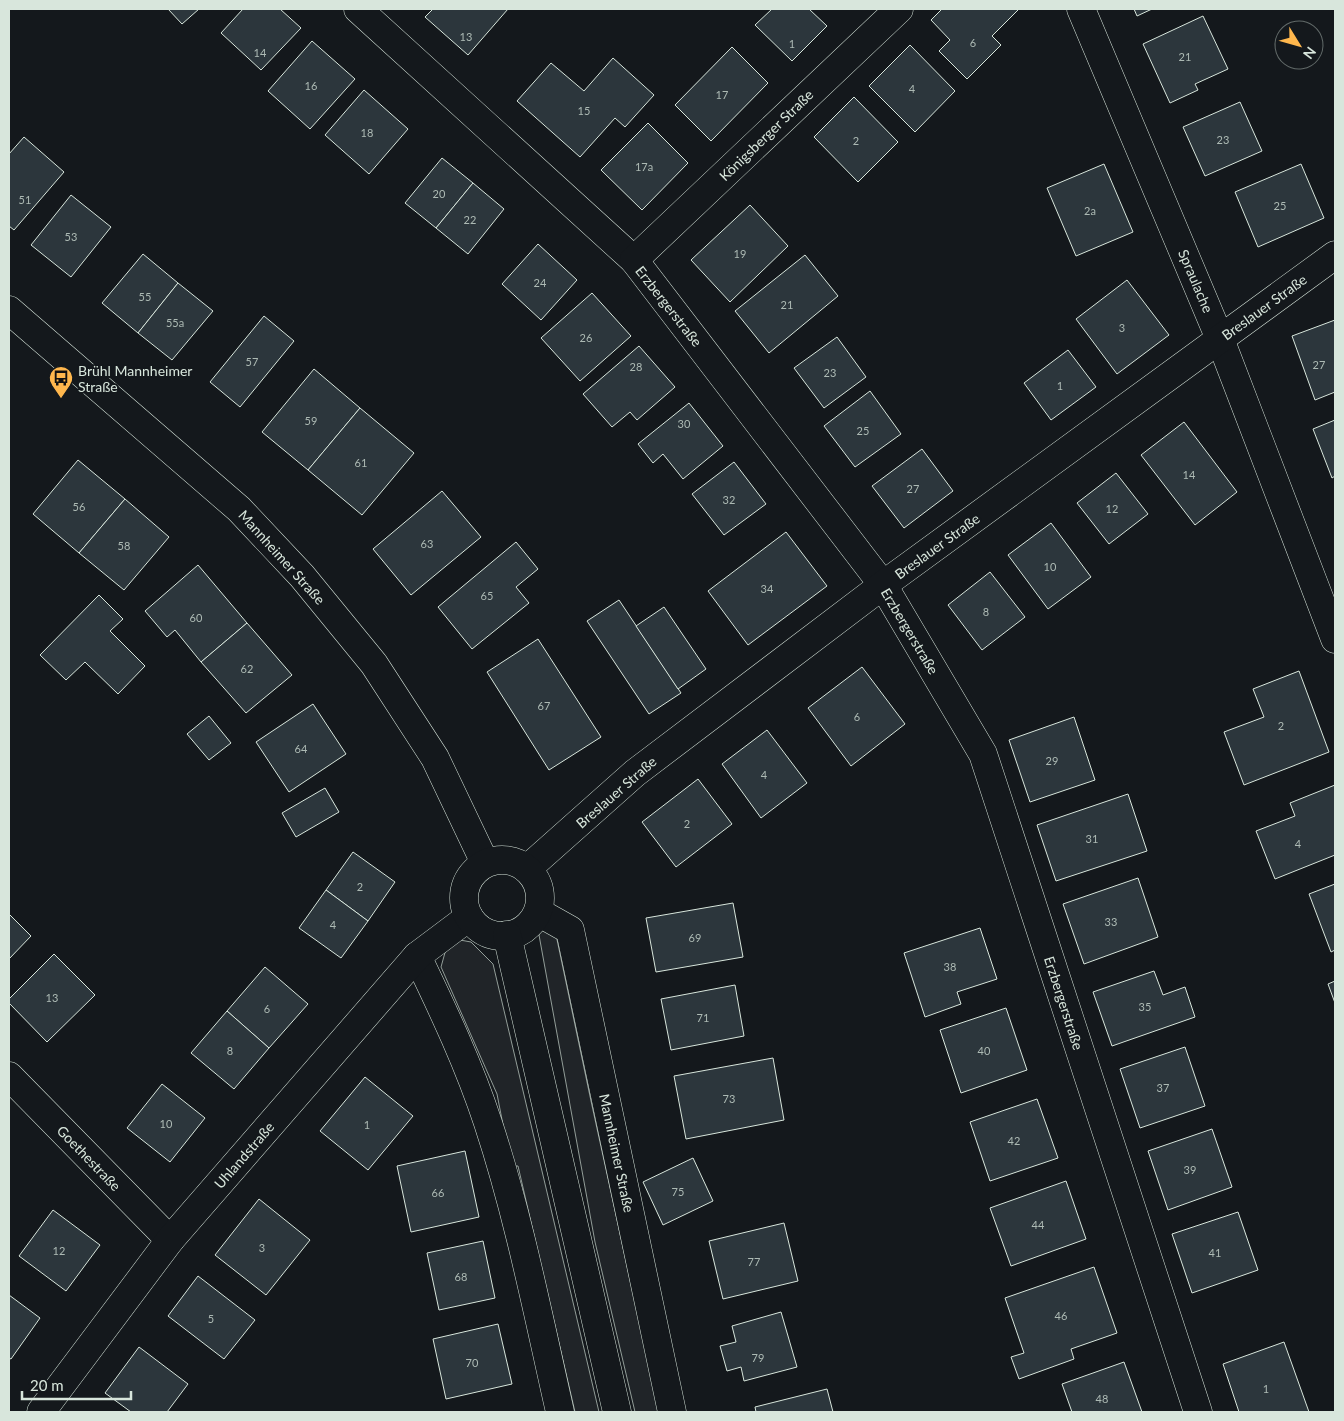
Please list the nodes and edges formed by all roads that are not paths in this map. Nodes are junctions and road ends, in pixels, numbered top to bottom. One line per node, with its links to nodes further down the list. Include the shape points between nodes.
1 (358, 9): 5 (street, Erzbergerstraße)
2 (899, 9): 5 (street, Königsberger Straße)
3 (1081, 9): 7 (street, Spraulache)
4 (1335, 255): 7 (street, Breslauer Straße)
5 (634, 260): 8 (street, Erzbergerstraße)
6 (9, 310): 10 (street, Mannheimer Straße, via 239,509 302,576 374,664 435,758)
7 (1220, 339): 8 (street, Breslauer Straße); 9 (street, Spraulache)
8 (883, 585): 11 (street, Breslauer Straße, via 635,772); 22 (street, Erzbergerstraße, via 983,754)
9 (1335, 639)
10 (485, 863): 11 (street, via 508,860); 13 (street, via 466,886 464,904)
11 (527, 870): 12 (street, via 539,888)
12 (538, 912): 14 (street, via 529,925); 21 (street, Mannheimer Straße, via 570,930)
13 (469, 917): 14 (street, via 488,933); 15 (street, Uhlandstraße)
14 (507, 935): 20 (street)
15 (417, 956): 17 (street, Uhlandstraße); 19 (street, via 450,1025 488,1121 513,1206)
16 (9, 1076): 17 (street, Goethestraße)
17 (170, 1240): 18 (street, Uhlandstraße)
18 (41, 1412)
19 (560, 1412)
20 (617, 1412)
21 (672, 1412)
22 (1198, 1412)

